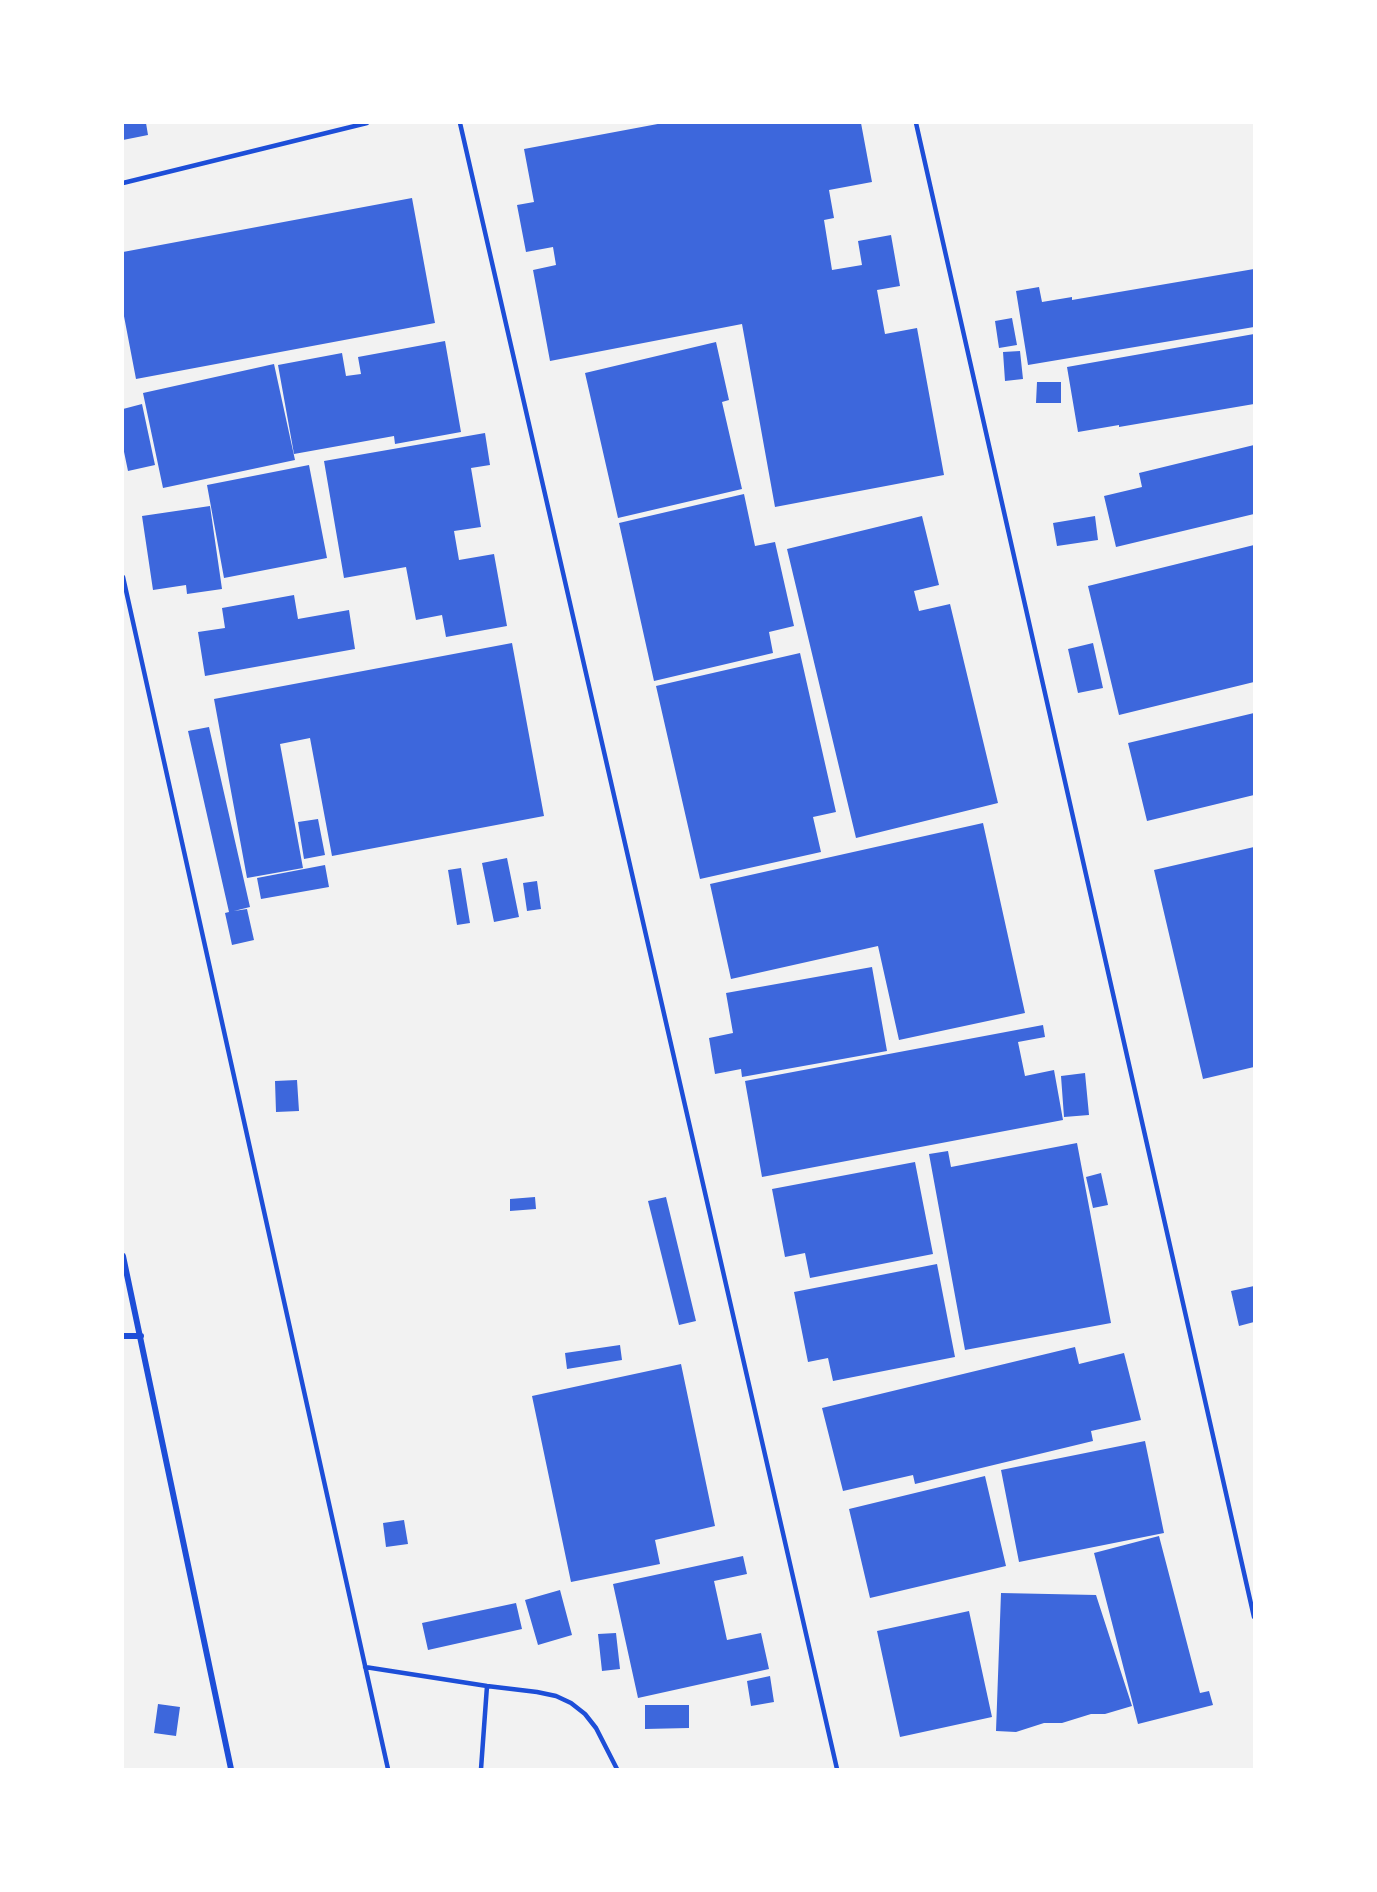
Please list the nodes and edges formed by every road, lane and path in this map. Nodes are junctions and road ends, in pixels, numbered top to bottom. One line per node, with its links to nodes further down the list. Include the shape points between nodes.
1 (367, 123): 4 (lane)
2 (460, 123): 16 (lane)
3 (916, 123): 9 (lane)
4 (123, 183)
5 (123, 576): 10 (lane)
6 (123, 1256): 8 (street)
7 (123, 1336): 8 (street)
8 (141, 1336): 12 (street)
9 (1254, 1617)
10 (365, 1667): 11 (lane); 13 (lane)
11 (487, 1686): 14 (lane); 15 (lane, via 537,1692 571,1703 596,1728)
12 (231, 1769)
13 (388, 1769)
14 (481, 1769)
15 (617, 1769)
16 (837, 1769)

